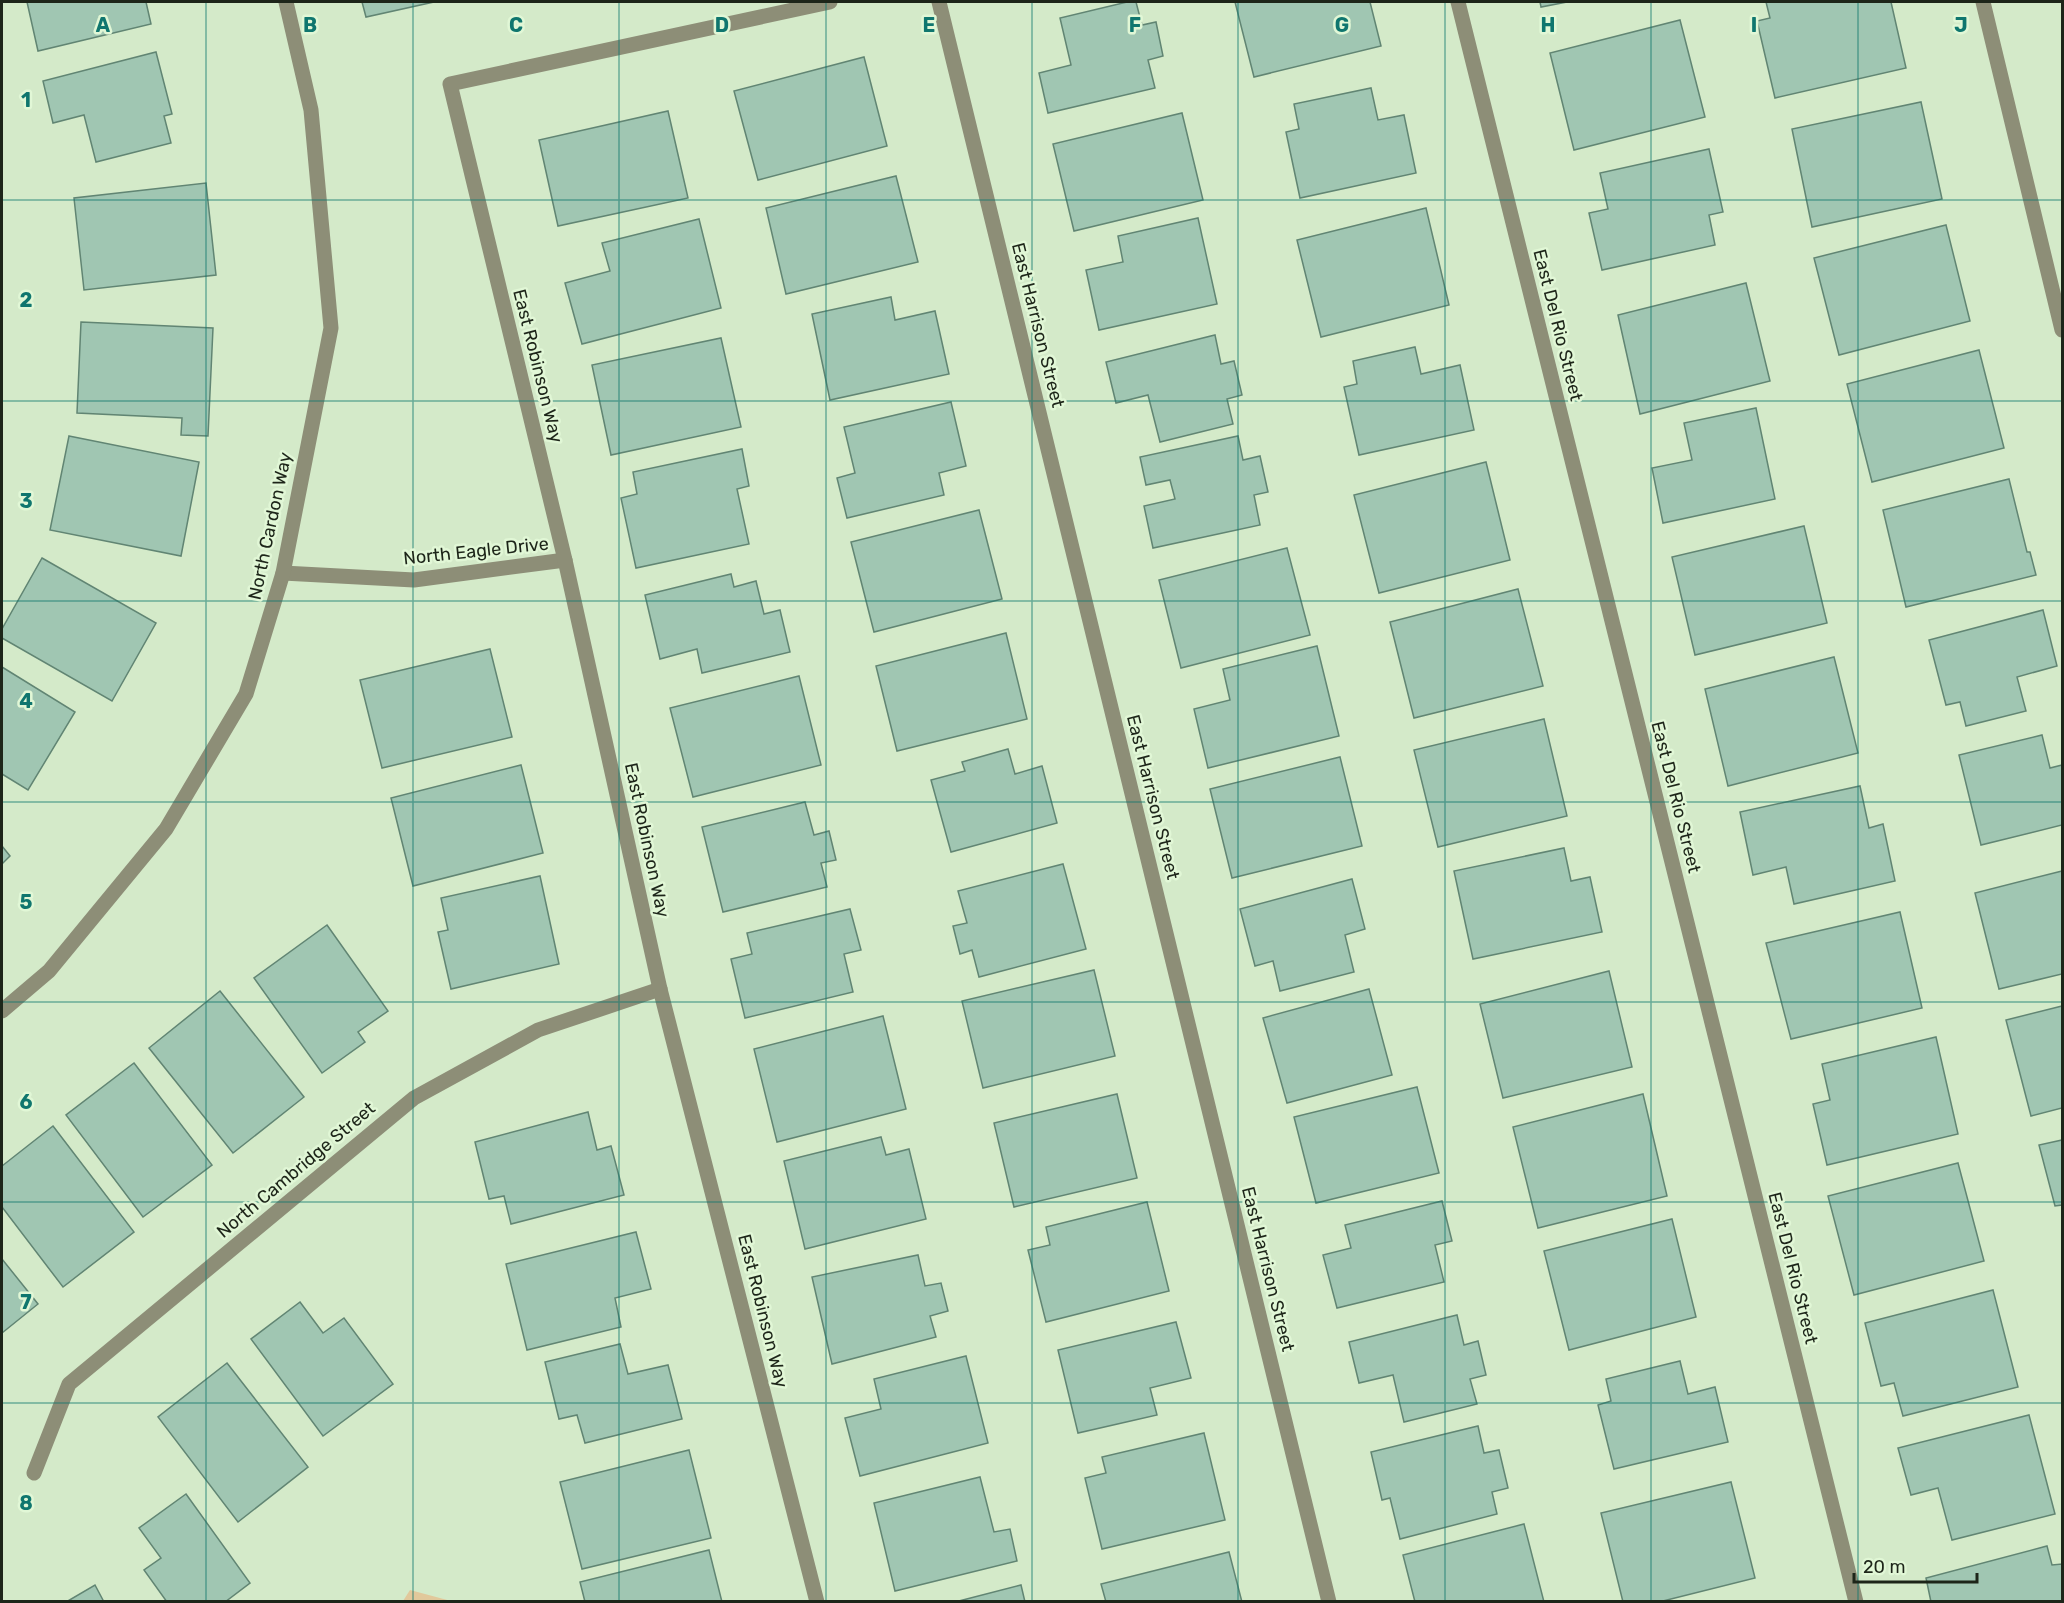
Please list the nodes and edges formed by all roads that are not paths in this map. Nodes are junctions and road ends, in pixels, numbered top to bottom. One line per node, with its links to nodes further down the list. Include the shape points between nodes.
1 (286, 2): 8 (street, North Cardon Way, via 311,110 331,328)
2 (830, 2): 7 (street, East Robinson Way, via 450,84)
3 (939, 2): 13 (street, East Harrison Street)
4 (1458, 2): 14 (street, East Del Rio Street)
5 (1983, 2): 6 (street)
6 (2062, 330)
7 (565, 560): 8 (street, North Eagle Drive, via 414,580); 9 (street, East Robinson Way)
8 (283, 573): 10 (street, North Cardon Way, via 246,694 166,829 49,971)
9 (660, 989): 11 (street, North Cambridge Street, via 538,1030 414,1098 69,1384); 12 (street, East Robinson Way)
10 (2, 1011)
11 (34, 1473)
12 (817, 1602)
13 (1329, 1602)
14 (1856, 1602)

